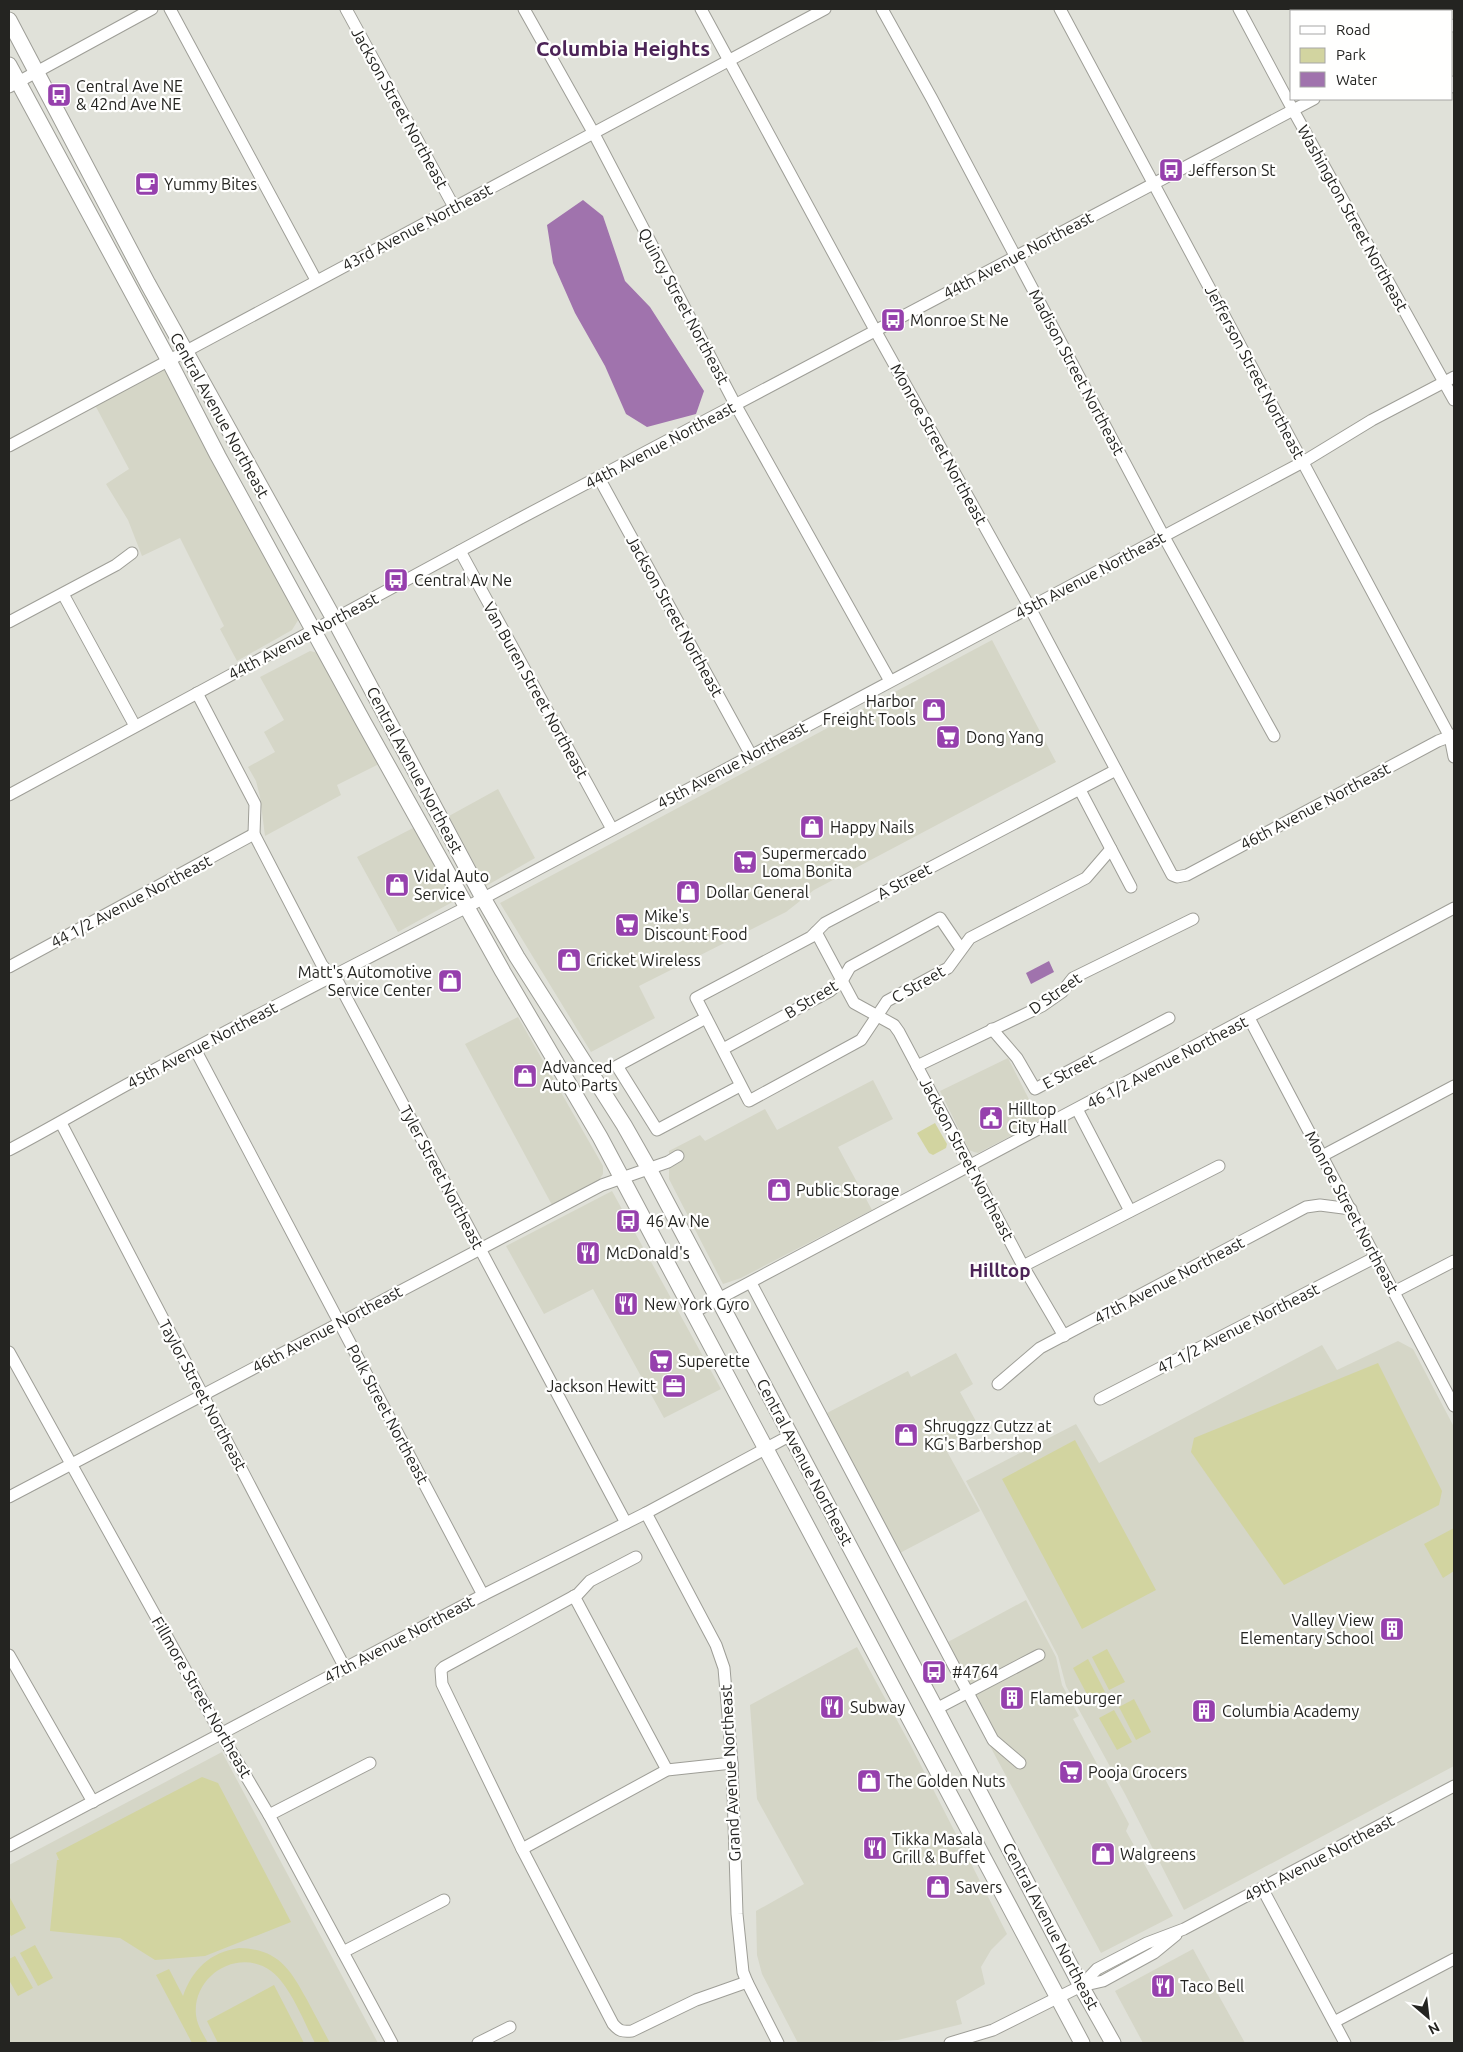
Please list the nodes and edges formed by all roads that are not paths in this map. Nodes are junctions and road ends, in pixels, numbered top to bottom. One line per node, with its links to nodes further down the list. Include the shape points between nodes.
1 (152, 9): 13 (street)
2 (170, 9): 21 (street)
3 (346, 9): 19 (street, Jackson Street Northeast)
4 (524, 9): 17 (street, Quincy Street Northeast)
5 (701, 9): 11 (street, Monroe Street Northeast)
6 (825, 9): 11 (street, 43rd Avenue Northeast)
7 (882, 9): 20 (street, Madison Street Northeast)
8 (1060, 9): 18 (street, Jefferson Street Northeast)
9 (1239, 9): 16 (street, Washington Street Northeast)
10 (9, 20): 13 (main road, Central Avenue Northeast)
11 (728, 60): 17 (street, 43rd Avenue Northeast); 22 (street, Monroe Street Northeast)
12 (9, 66): 14 (main road, Central Avenue Northeast)
13 (37, 71): 14 (street); 23 (main road, Central Avenue Northeast, via 90,177)
14 (13, 84): 24 (main road, Central Avenue Northeast)
15 (1312, 100): 16 (street, 44th Avenue Northeast)
16 (1293, 110): 18 (street, 44th Avenue Northeast); 25 (street, Washington Street Northeast)
17 (593, 132): 19 (street, 43rd Avenue Northeast); 27 (street, Quincy Street Northeast)
18 (1154, 183): 20 (street, 44th Avenue Northeast); 29 (street, Jefferson Street Northeast)
19 (454, 207): 21 (street, 43rd Avenue Northeast)
20 (1016, 256): 22 (street, 44th Avenue Northeast); 31 (street, Madison Street Northeast)
21 (316, 280): 23 (street, 43rd Avenue Northeast)
22 (875, 330): 27 (street, 44th Avenue Northeast); 35 (street, Monroe Street Northeast)
23 (185, 350): 24 (street, 43rd Avenue Northeast); 36 (main road, Central Avenue Northeast)
24 (168, 359): 28 (street, 43rd Avenue Northeast); 38 (main road, Central Avenue Northeast)
25 (1450, 380): 26 (street, Washington Street Northeast); 29 (street, 45th Avenue Northeast, via 1372,420)
26 (1454, 400)
27 (735, 404): 30 (street, 44th Avenue Northeast); 39 (street, Quincy Street Northeast)
28 (9, 446)
29 (1303, 462): 31 (street, 45th Avenue Northeast); 43 (street, Jefferson Street Northeast)
30 (599, 478): 32 (street, 44th Avenue Northeast); 44 (street, Jackson Street Northeast)
31 (1163, 535): 35 (street, 45th Avenue Northeast); 42 (street, Madison Street Northeast)
32 (460, 550): 36 (street, 44th Avenue Northeast); 49 (street, Van Buren Street Northeast)
33 (132, 553): 34 (street)
34 (62, 594): 37 (street); 41 (street)
35 (1030, 608): 39 (street, 45th Avenue Northeast); 46 (street, Monroe Street Northeast)
36 (334, 619): 38 (street, 44th Avenue Northeast); 54 (main road, Central Avenue Northeast)
37 (9, 622)
38 (314, 630): 40 (street, 44th Avenue Northeast); 55 (main road, Central Avenue Northeast)
39 (890, 681): 44 (street, 45th Avenue Northeast)
40 (197, 693): 41 (street, 44th Avenue Northeast); 50 (street, via 255,804)
41 (136, 726): 48 (street, 44th Avenue Northeast)
42 (1274, 736)
43 (1453, 737): 45 (street, Jefferson Street Northeast); 52 (street, 46th Avenue Northeast, via 1438,741 1187,876)
44 (751, 755): 49 (street, 45th Avenue Northeast)
45 (1454, 757)
46 (1116, 770): 47 (street, A Street); 52 (street, Monroe Street Northeast, via 1169,871)
47 (1080, 790): 51 (street); 58 (street, A Street, via 825,923)
48 (9, 795)
49 (612, 828): 54 (street, 45th Avenue Northeast)
50 (254, 834): 60 (street, 44 1/2 Avenue Northeast); 61 (street, Tyler Street Northeast, via 322,965)
51 (1111, 849): 53 (street); 59 (street, C Street, via 1086,878 970,938)
52 (1177, 877)
53 (1131, 888)
54 (483, 898): 55 (street, 45th Avenue Northeast); 80 (main road, Central Avenue Northeast)
55 (467, 906): 61 (street, 45th Avenue Northeast); 81 (main road, Central Avenue Northeast)
56 (1454, 908): 66 (street, 46 1/2 Avenue Northeast)
57 (1193, 919): 67 (street, D Street, via 1073,978 1062,992 1042,1006)
58 (816, 932): 62 (street, Jackson Street Northeast); 64 (street, A Street, via 696,998)
59 (961, 949): 62 (street, B Street, via 940,918 850,967); 63 (street, C Street, via 948,968 888,1001)
60 (9, 968)
61 (331, 976): 68 (street, 45th Avenue Northeast); 84 (street, Tyler Street Northeast, via 339,984)
62 (842, 981): 63 (street, Jackson Street Northeast, via 854,1003); 69 (street, B Street)
63 (878, 1016): 70 (street, Jackson Street Northeast, via 894,1025); 71 (street, C Street, via 861,1040 749,1101)
64 (706, 1018): 69 (street); 71 (street, via 617,1066 658,1130)
65 (1169, 1018): 67 (street, E Street, via 1035,1089 1017,1058)
66 (1249, 1018): 73 (street, 46 1/2 Avenue Northeast); 77 (street, Monroe Street Northeast)
67 (992, 1029): 70 (street, D Street)
68 (195, 1048): 74 (street, 45th Avenue Northeast); 92 (street, Polk Street Northeast)
69 (723, 1049): 71 (street)
70 (917, 1066): 78 (street, Jackson Street Northeast)
71 (740, 1086)
72 (1454, 1086): 77 (street)
73 (1077, 1109): 78 (street, 46 1/2 Avenue Northeast); 83 (street)
74 (61, 1123): 75 (street, 45th Avenue Northeast); 96 (street, Taylor Street Northeast)
75 (9, 1150)
76 (678, 1156): 80 (street, 46th Avenue Northeast)
77 (1322, 1156): 82 (street, Monroe Street Northeast)
78 (971, 1165): 87 (street, Jackson Street Northeast); 88 (street, 46 1/2 Avenue Northeast)
79 (1219, 1166): 83 (street)
80 (649, 1169): 81 (street, 46th Avenue Northeast); 90 (main road, Central Avenue Northeast)
81 (622, 1178): 84 (street, 46th Avenue Northeast, via 602,1185); 91 (main road, Central Avenue Northeast)
82 (1351, 1209): 85 (street, Monroe Street Northeast); 93 (street, 47th Avenue Northeast, via 1320,1205 1306,1207)
83 (1130, 1211): 87 (street)
84 (481, 1249): 92 (street, 46th Avenue Northeast); 104 (street, Tyler Street Northeast)
85 (1376, 1257): 89 (street, Monroe Street Northeast); 97 (street, 47 1/2 Avenue Northeast)
86 (1454, 1261): 89 (street)
87 (1023, 1266): 93 (street, Jackson Street Northeast)
88 (751, 1282): 90 (street, 46 1/2 Avenue Northeast); 111 (street)
89 (1394, 1292): 98 (street, Monroe Street Northeast)
90 (719, 1298): 91 (street, 46 1/2 Avenue Northeast); 99 (main road, Central Avenue Northeast)
91 (694, 1312): 100 (main road, Central Avenue Northeast)
92 (340, 1323): 96 (street, 46th Avenue Northeast); 106 (street, Polk Street Northeast)
93 (1064, 1336): 95 (street, 47th Avenue Northeast, via 1040,1348)
94 (9, 1352): 101 (street, Fillmore Street Northeast)
95 (998, 1384)
96 (203, 1395): 101 (street, 46th Avenue Northeast); 110 (street, Taylor Street Northeast)
97 (1100, 1399)
98 (1454, 1406)
99 (791, 1435): 100 (street, 47th Avenue Northeast); 112 (main road, Central Avenue Northeast)
100 (766, 1448): 103 (street, 47th Avenue Northeast); 129 (main road, Central Avenue Northeast)
101 (71, 1464): 102 (street, 46th Avenue Northeast); 113 (street, Fillmore Street Northeast)
102 (9, 1497)
103 (646, 1513): 104 (street, 47th Avenue Northeast); 115 (street, Grand Avenue Northeast, via 716,1645 724,1668)
104 (626, 1523): 106 (street, 47th Avenue Northeast)
105 (636, 1557): 107 (street, via 590,1581)
106 (483, 1595): 110 (street, 47th Avenue Northeast)
107 (574, 1596): 117 (street); 122 (street, via 441,1670 445,1691)
108 (9, 1655): 119 (street)
109 (1039, 1655): 111 (street)
110 (345, 1668): 113 (street, 47th Avenue Northeast)
111 (967, 1693): 112 (street); 116 (street, via 993,1740)
112 (936, 1709): 128 (main road, Central Avenue Northeast)
113 (220, 1734): 119 (street, 47th Avenue Northeast); 120 (street, Fillmore Street Northeast)
114 (370, 1763): 120 (street)
115 (732, 1763): 117 (street); 127 (street, Grand Avenue Northeast, via 737,1914)
116 (1020, 1764)
117 (667, 1770): 122 (street)
118 (1454, 1786): 123 (street, 49th Avenue Northeast)
119 (93, 1802): 121 (street, 47th Avenue Northeast)
120 (269, 1815): 125 (street, Fillmore Street Northeast)
121 (9, 1846)
122 (522, 1849): 127 (street, via 618,2030 632,2031 696,2000)
123 (1262, 1888): 128 (street, 49th Avenue Northeast, via 1184,1929 1154,1953 1124,1970 1103,1981); 130 (street)
124 (444, 1900): 125 (street)
125 (343, 1952): 132 (street, Fillmore Street Northeast)
126 (1454, 1959): 130 (street)
127 (747, 1982): 134 (street, Grand Avenue Northeast)
128 (1081, 1986): 129 (street, 49th Avenue Northeast); 137 (main road, Central Avenue Northeast)
129 (1057, 1998): 135 (street, 49th Avenue Northeast, via 993,2030); 136 (main road, Central Avenue Northeast)
130 (1334, 2022): 138 (street)
131 (510, 2027): 133 (street)
132 (392, 2043)
133 (478, 2043)
134 (778, 2043)
135 (950, 2043)
136 (1082, 2043)
137 (1114, 2043)
138 (1345, 2043)

